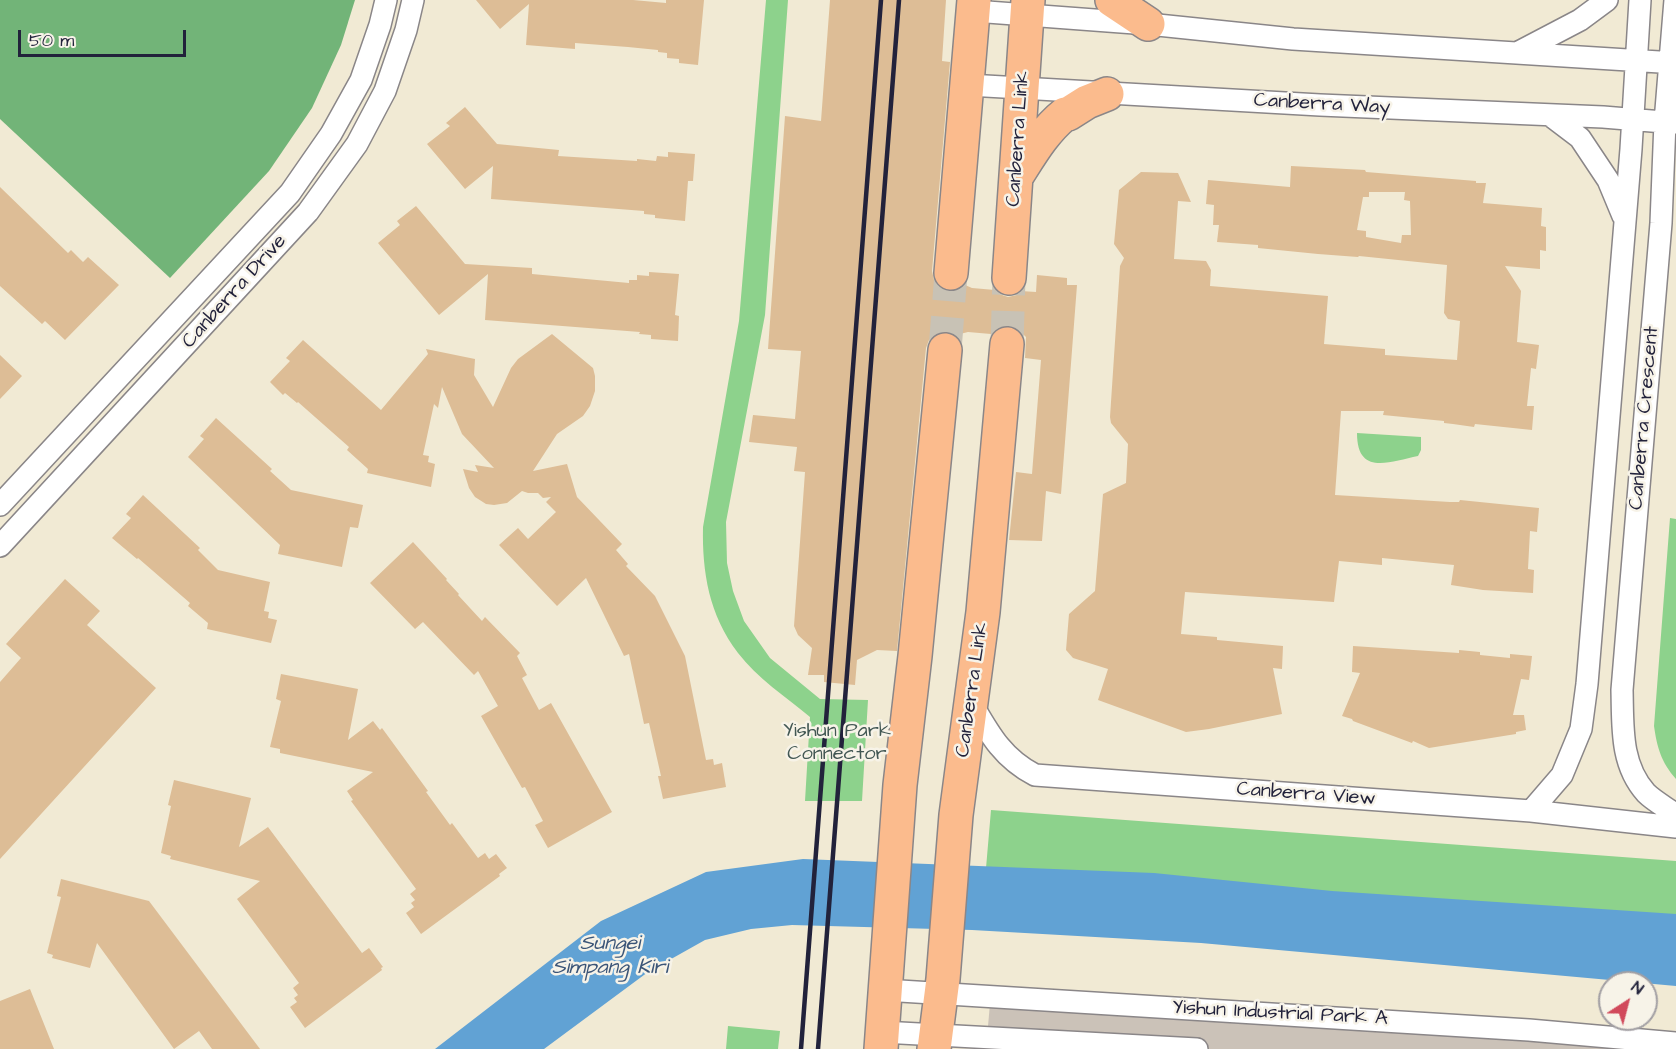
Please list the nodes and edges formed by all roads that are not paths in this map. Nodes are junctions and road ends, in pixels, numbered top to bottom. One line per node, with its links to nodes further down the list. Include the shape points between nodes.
1 (386, 0): 29 (street, Canberra Drive, via 361,80 332,134 290,193)
2 (413, 0): 30 (street, Canberra Drive, via 385,91 357,144 308,212)
3 (1112, 0): 9 (main road)
4 (1607, 0): 10 (street, via 1580,20)
5 (1640, 0): 11 (street, Canberra Crescent)
6 (1675, 0): 12 (street, Canberra Crescent)
7 (974, 5): 8 (street); 13 (main road)
8 (1027, 7): 9 (street); 14 (main road, Canberra Link)
9 (1148, 24): 10 (street, via 1293,39)
10 (1516, 53): 11 (street)
11 (1637, 62): 12 (street); 17 (street, Canberra Crescent)
12 (1673, 63): 18 (street, Canberra Crescent)
13 (968, 85): 14 (street, Canberra Way); 23 (main road)
14 (1022, 89): 15 (street, Canberra Way); 19 (main road, Canberra Link)
15 (1107, 94): 16 (street, Canberra Way); 19 (main road, via 1056,121)
16 (1551, 116): 17 (street, Canberra Way); 21 (street, via 1580,138 1608,180)
17 (1632, 120): 18 (street, Canberra Way); 21 (street, Canberra Crescent)
18 (1670, 122): 22 (street, Canberra Crescent)
19 (1017, 174): 24 (main road, Canberra Link)
20 (1676, 206): 22 (street)
21 (1624, 219): 28 (street, Canberra Crescent)
22 (1661, 223): 27 (street, Canberra Crescent)
23 (951, 273)
24 (1009, 278)
25 (1007, 344): 31 (main road, Canberra Link)
26 (945, 350): 35 (main road)
27 (1640, 485): 28 (street, via 1620,500); 33 (street, Canberra Crescent, via 1622,690 1623,743 1632,770 1646,793)
28 (1602, 497): 32 (street, Canberra Crescent, via 1581,729 1562,774)
29 (0, 505)
30 (0, 546)
31 (971, 702): 32 (street, Canberra View, via 1003,751 1035,775); 36 (main road, Canberra Link, via 956,815)
32 (1532, 811): 34 (street, Canberra View)
33 (1676, 815)
34 (1676, 827)
35 (885, 984): 36 (street, Yishun Industrial Park A); 37 (main road)
36 (942, 986): 38 (main road, Canberra Link); 39 (street, Yishun Industrial Park A)
37 (881, 1041): 38 (street, Yishun Industrial Park A)
38 (935, 1042): 40 (street, Yishun Industrial Park A, via 1123,1044)
39 (1676, 1043)
40 (1197, 1049)

